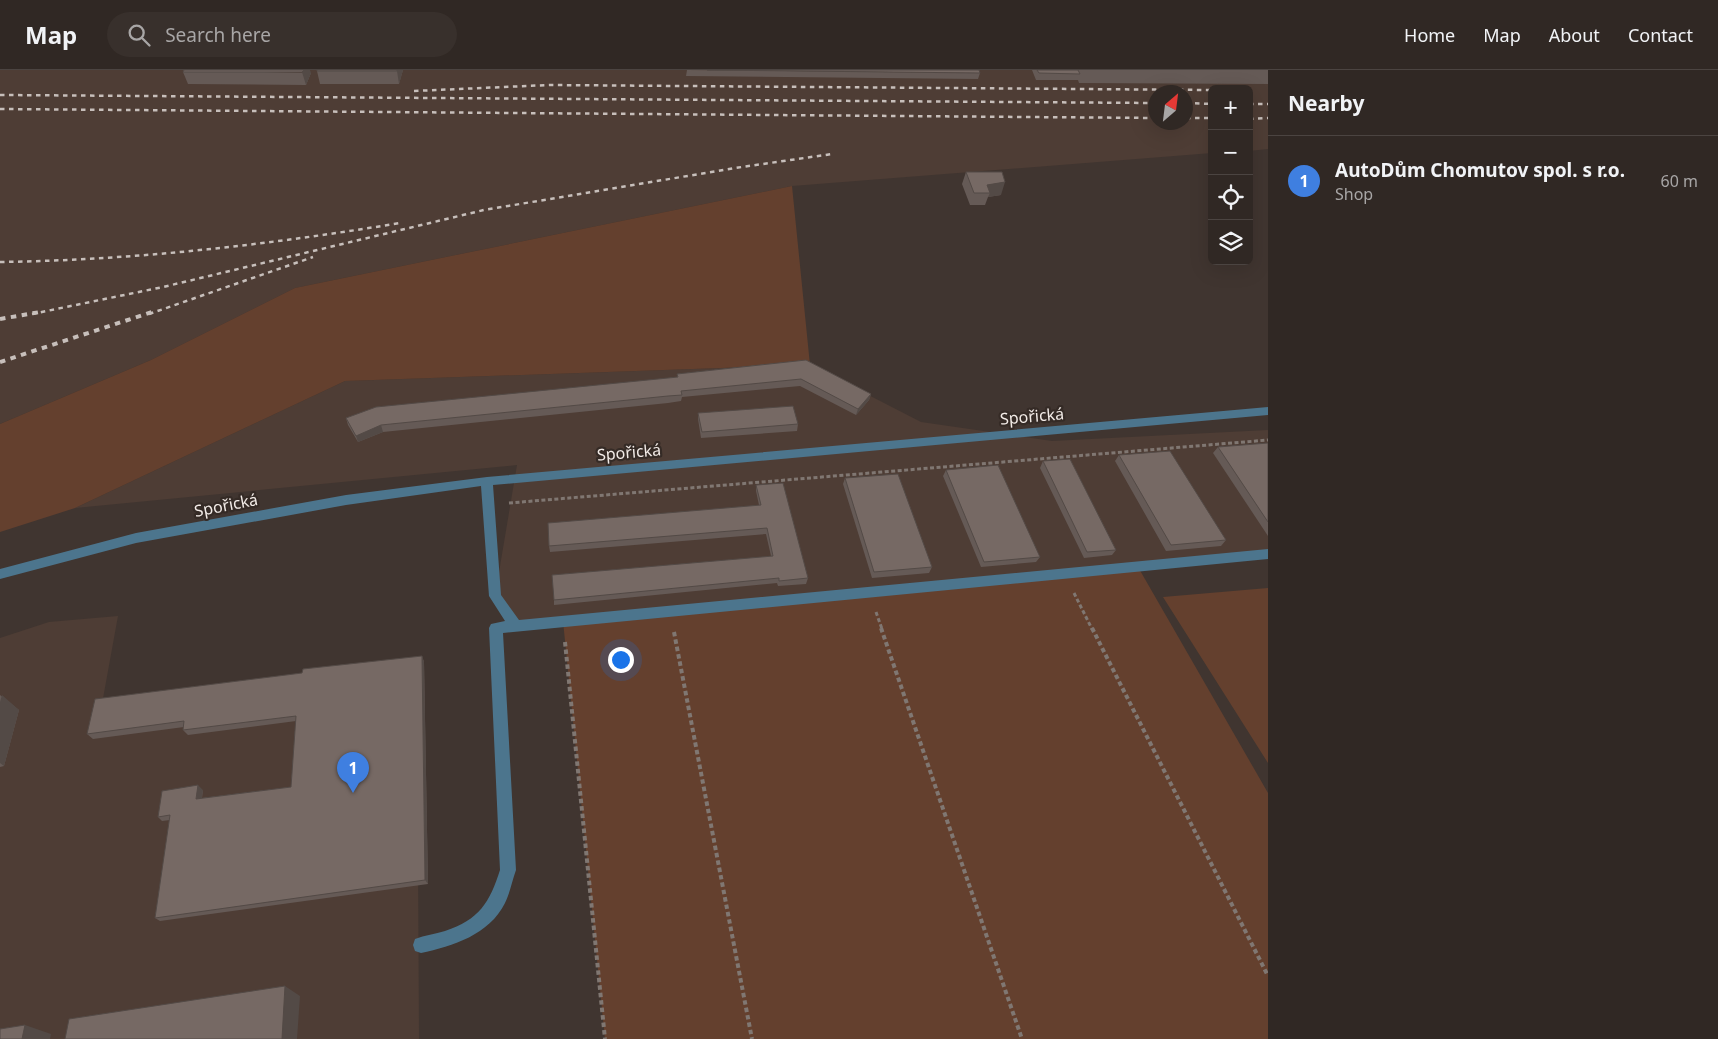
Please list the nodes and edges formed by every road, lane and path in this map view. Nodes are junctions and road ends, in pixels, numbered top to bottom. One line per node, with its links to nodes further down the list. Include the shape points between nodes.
1 (1268, 411): 3 (street, Spořická)
2 (1268, 440): 4 (path)
3 (488, 481): 4 (street); 6 (street, Spořická, via 328,503 146,536)
4 (490, 505): 11 (street, via 495,596)
5 (1268, 554): 7 (street)
6 (0, 574)
7 (1064, 574): 8 (street); 13 (path)
8 (869, 592): 9 (street); 16 (path)
9 (670, 611): 10 (street); 15 (path)
10 (563, 621): 11 (street); 14 (path)
11 (516, 626): 12 (street, via 496,628 508,870 499,899 481,921 457,937)
12 (421, 945)
13 (1268, 976)
14 (605, 1039)
15 (752, 1039)
16 (1022, 1039)

